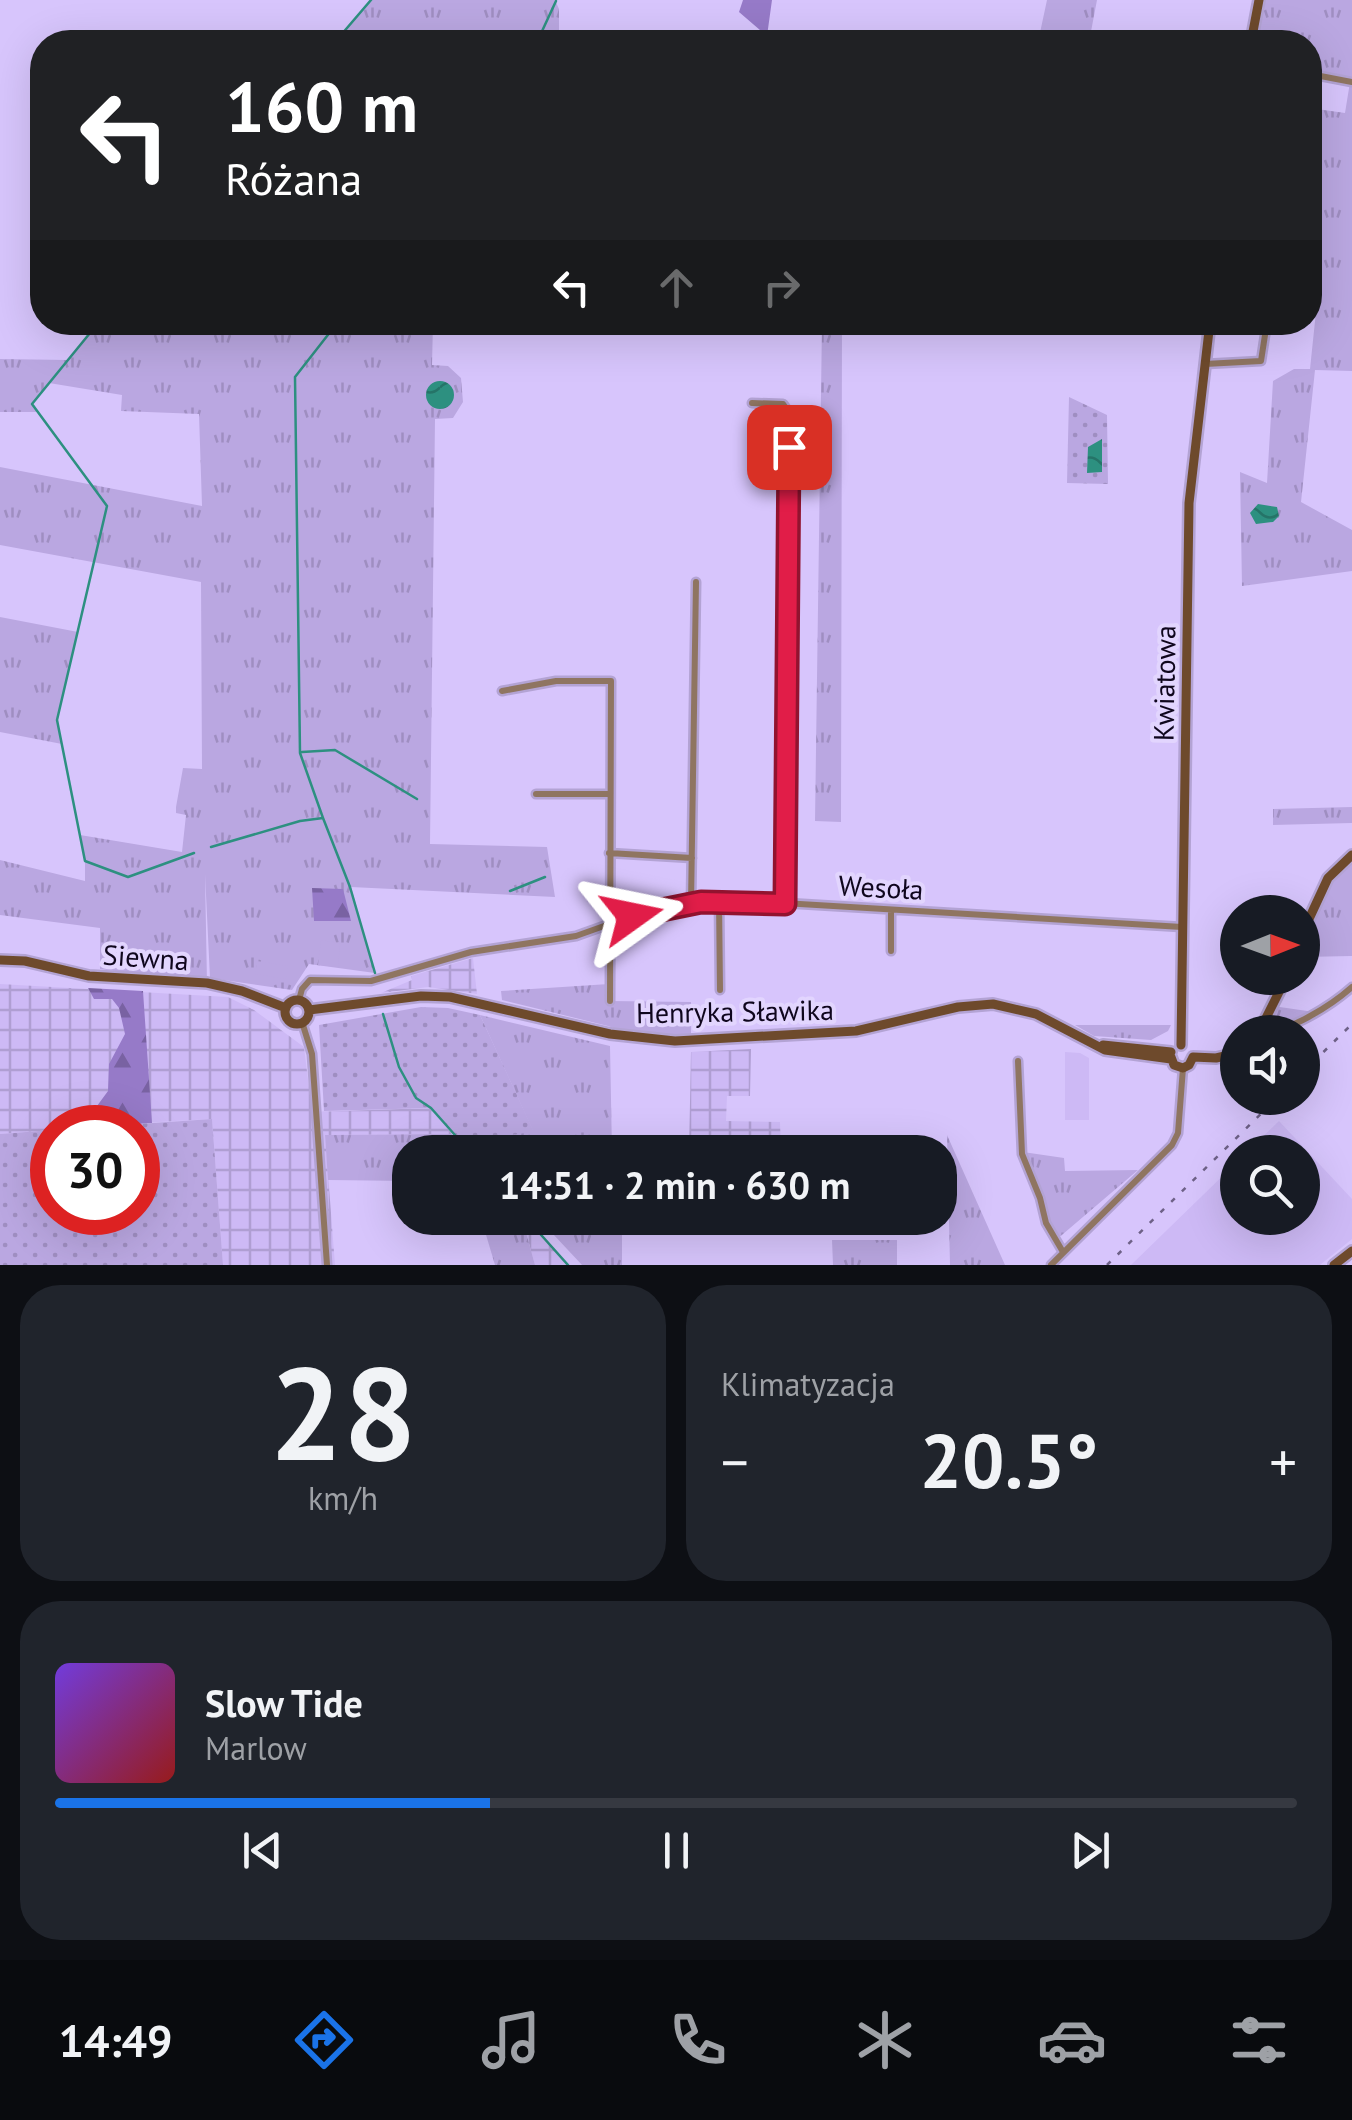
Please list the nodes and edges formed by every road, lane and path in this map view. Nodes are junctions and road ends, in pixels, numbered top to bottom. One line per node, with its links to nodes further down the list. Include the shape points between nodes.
1 (1259, 0): 2 (main road)
2 (1253, 30)
3 (1322, 76): 4 (street)
4 (1352, 82)
5 (1208, 335): 7 (main road, Kwiatowa)
6 (1265, 335): 7 (street, via 1260,361)
7 (1205, 364): 22 (main road, Kwiatowa, via 1189,503)
8 (752, 403): 19 (street, via 783,404 790,414)
9 (696, 582): 15 (street)
10 (502, 691): 12 (street, via 556,681 611,681)
11 (536, 794): 12 (street)
12 (610, 794): 13 (street)
13 (609, 853): 15 (street); 21 (street)
14 (1352, 855): 16 (main road)
15 (692, 858): 18 (street)
16 (1320, 895)
17 (720, 900): 18 (street, Wesoła); 19 (street, Wesoła); 26 (street)
18 (691, 904): 21 (street, Wesoła)
19 (785, 904): 20 (street, Wesoła)
20 (892, 910): 22 (street, Wesoła); 23 (street)
21 (609, 925): 27 (street, Wesoła, via 471,952 371,981 310,980); 28 (street)
22 (1182, 927): 33 (main road, Kwiatowa)
23 (891, 951)
24 (0, 960): 29 (main road, Siewna, via 89,976 207,983)
25 (1352, 988): 31 (street)
26 (720, 990)
27 (299, 1000): 29 (main road); 30 (main road)
28 (610, 1001)
29 (286, 1008): 32 (main road, via 290,1021)
30 (309, 1010): 32 (main road); 34 (main road, Henryka Sławika, via 450,997 610,1034 675,1041 856,1030 993,1004 1036,1014 1112,1052)
31 (1310, 1015)
32 (302, 1022): 41 (street, via 312,1054)
33 (1181, 1045): 34 (main road); 36 (main road)
34 (1171, 1056): 38 (main road)
35 (1220, 1056): 36 (main road)
36 (1193, 1057): 38 (main road)
37 (1018, 1061): 40 (street, via 1022,1154)
38 (1183, 1068): 40 (street, via 1172,1145)
39 (1352, 1251): 43 (main road)
40 (1063, 1252): 42 (street)
41 (327, 1265)
42 (1051, 1265)
43 (1334, 1265)

